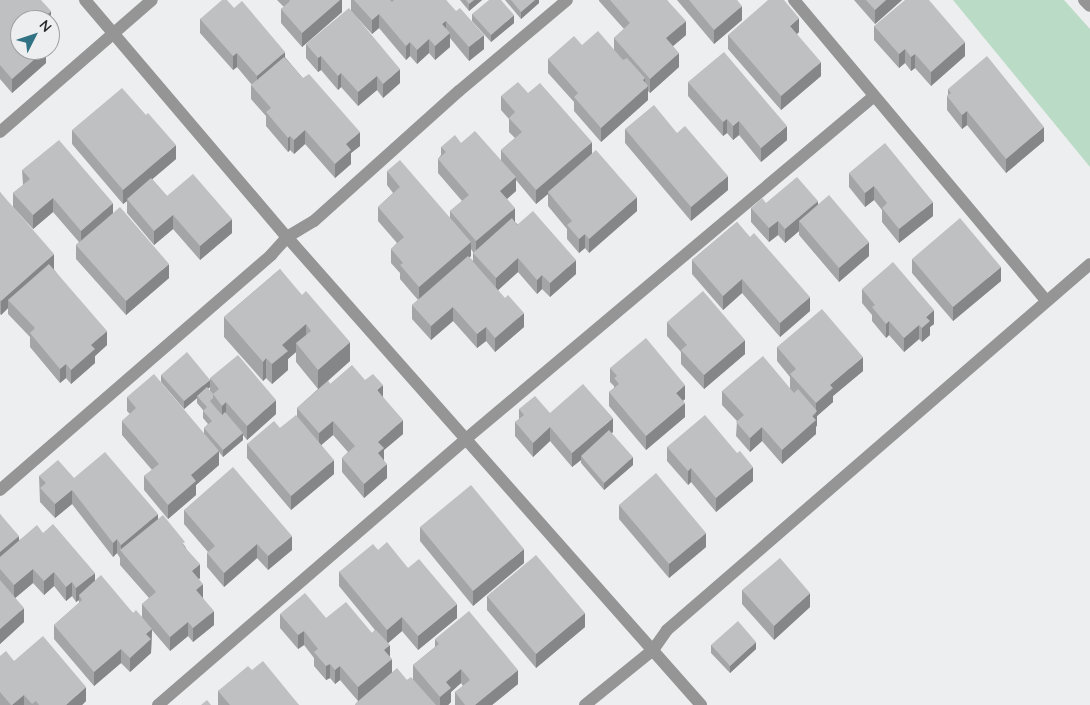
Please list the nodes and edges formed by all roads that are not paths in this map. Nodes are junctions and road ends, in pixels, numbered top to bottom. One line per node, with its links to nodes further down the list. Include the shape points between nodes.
1 (85, 0): 7 (street)
2 (152, 0): 7 (street)
3 (567, 0): 10 (street, via 314,221)
4 (794, 0): 8 (street)
5 (1084, 0): 6 (street)
6 (1090, 6)
7 (113, 33): 9 (street); 10 (street)
8 (873, 96): 12 (street); 13 (street)
9 (0, 132)
10 (287, 237): 13 (street); 14 (street, via 271,255)
11 (1090, 264): 12 (street)
12 (1046, 300): 15 (street, via 667,630)
13 (466, 438): 15 (street); 16 (street)
14 (0, 490)
15 (653, 650): 17 (street); 18 (street)
16 (158, 705)
17 (585, 705)
18 (700, 705)

